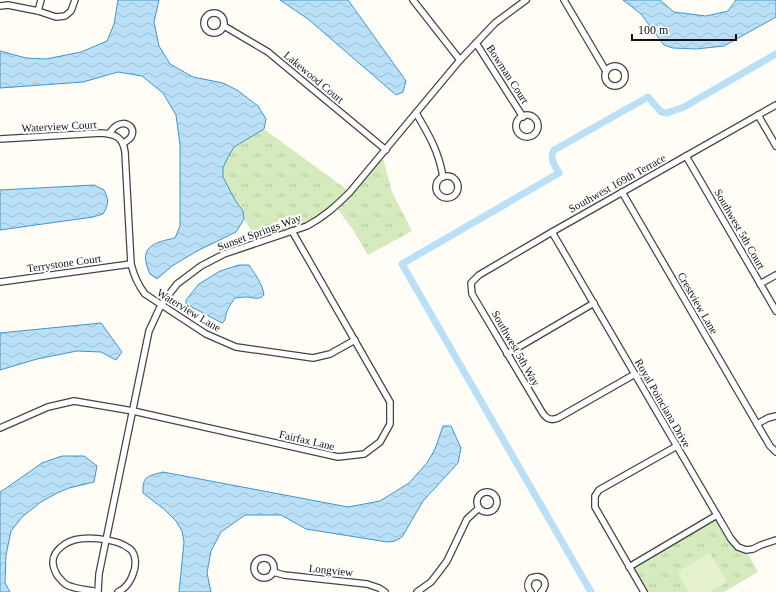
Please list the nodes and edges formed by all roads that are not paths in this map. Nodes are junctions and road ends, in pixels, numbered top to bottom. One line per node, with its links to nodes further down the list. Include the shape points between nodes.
1 (41, 0): 7 (street)
2 (75, 0): 7 (street, via 71,11 65,16 56,17)
3 (413, 0): 10 (street)
4 (526, 0): 9 (street, Sunset Springs Way, via 495,23)
5 (564, 0): 11 (street)
6 (0, 6): 7 (street, via 8,5)
7 (38, 11)
8 (224, 26): 20 (street, Lakewood Court, via 268,52)
9 (476, 43): 10 (street, Sunset Springs Way); 15 (street, Bowman Court)
10 (460, 60): 13 (street, Sunset Springs Way)
11 (606, 71)
12 (776, 105): 14 (street, Southwest 169th Terrace)
13 (416, 113): 20 (street, Sunset Springs Way); 22 (street, via 433,142)
14 (758, 115): 19 (street); 21 (street, Southwest 169th Terrace)
15 (523, 116)
16 (109, 134): 17 (street, Waterview Court); 18 (street, Waterview Court); 18 (street, via 117,125 126,123 132,134)
17 (0, 139)
18 (124, 144): 26 (street, Waterview Lane)
19 (776, 146)
20 (386, 150): 24 (street, Sunset Springs Way, via 336,207 318,220)
21 (686, 156): 23 (street, Southwest 169th Terrace); 30 (street, Southwest 5th Court)
22 (443, 177)
23 (622, 192): 25 (street, Southwest 169th Terrace); 39 (street, Crestview Lane)
24 (292, 231): 32 (street, Sunset Springs Way, via 224,254 201,266 177,284); 34 (street, Fairfax Lane)
25 (552, 232): 29 (street, Southwest 169th Terrace, via 479,275); 31 (street, Royal Poinciana Drive)
26 (131, 264): 28 (street, Terrystone Court); 32 (street, Waterview Lane, via 139,287)
27 (776, 275): 30 (street)
28 (0, 282)
29 (471, 283): 35 (street, Southwest 5th Way, via 472,294)
30 (760, 284): 33 (street, Southwest 5th Court)
31 (594, 303): 35 (street); 36 (street, Royal Poinciana Drive)
32 (161, 306): 34 (street, Waterview Lane, via 206,334 236,346 313,358 330,354); 37 (street, Sunset Springs Way, via 149,331)
33 (776, 311)
34 (355, 340): 37 (street, Fairfax Lane, via 390,402 390,424 380,442 364,454 338,457)
35 (508, 354): 36 (street, Southwest 5th Way, via 545,417 550,420 558,418)
36 (635, 374): 41 (street, Royal Poinciana Drive)
37 (133, 411): 40 (street, Fairfax Lane, via 74,401 48,407); 45 (street, Sunset Springs Way)
38 (776, 416): 39 (street)
39 (757, 424): 42 (street, Crestview Lane)
40 (0, 428)
41 (677, 446): 44 (street, Royal Poinciana Drive); 47 (street, via 599,490 595,496 595,507)
42 (776, 452)
43 (479, 508): 53 (street, via 467,519 447,561 430,582)
44 (717, 516): 46 (street, Royal Poinciana Drive, via 738,547 753,549); 47 (street)
45 (106, 540): 50 (street, Sunset Springs Way); 50 (street, Sunset Springs Way, via 81,538 68,542 58,549 53,559 54,569 60,580 68,586); 51 (street, Sunset Springs Way, via 130,549 135,557 135,569 131,579 124,589)
46 (776, 540)
47 (629, 567): 55 (street)
48 (273, 572): 52 (street, Longview, via 367,584)
49 (528, 591): 54 (street, via 531,578 540,577 545,584)
50 (98, 592)
51 (118, 592)
52 (385, 592)
53 (417, 592)
54 (541, 592)
55 (644, 592)

